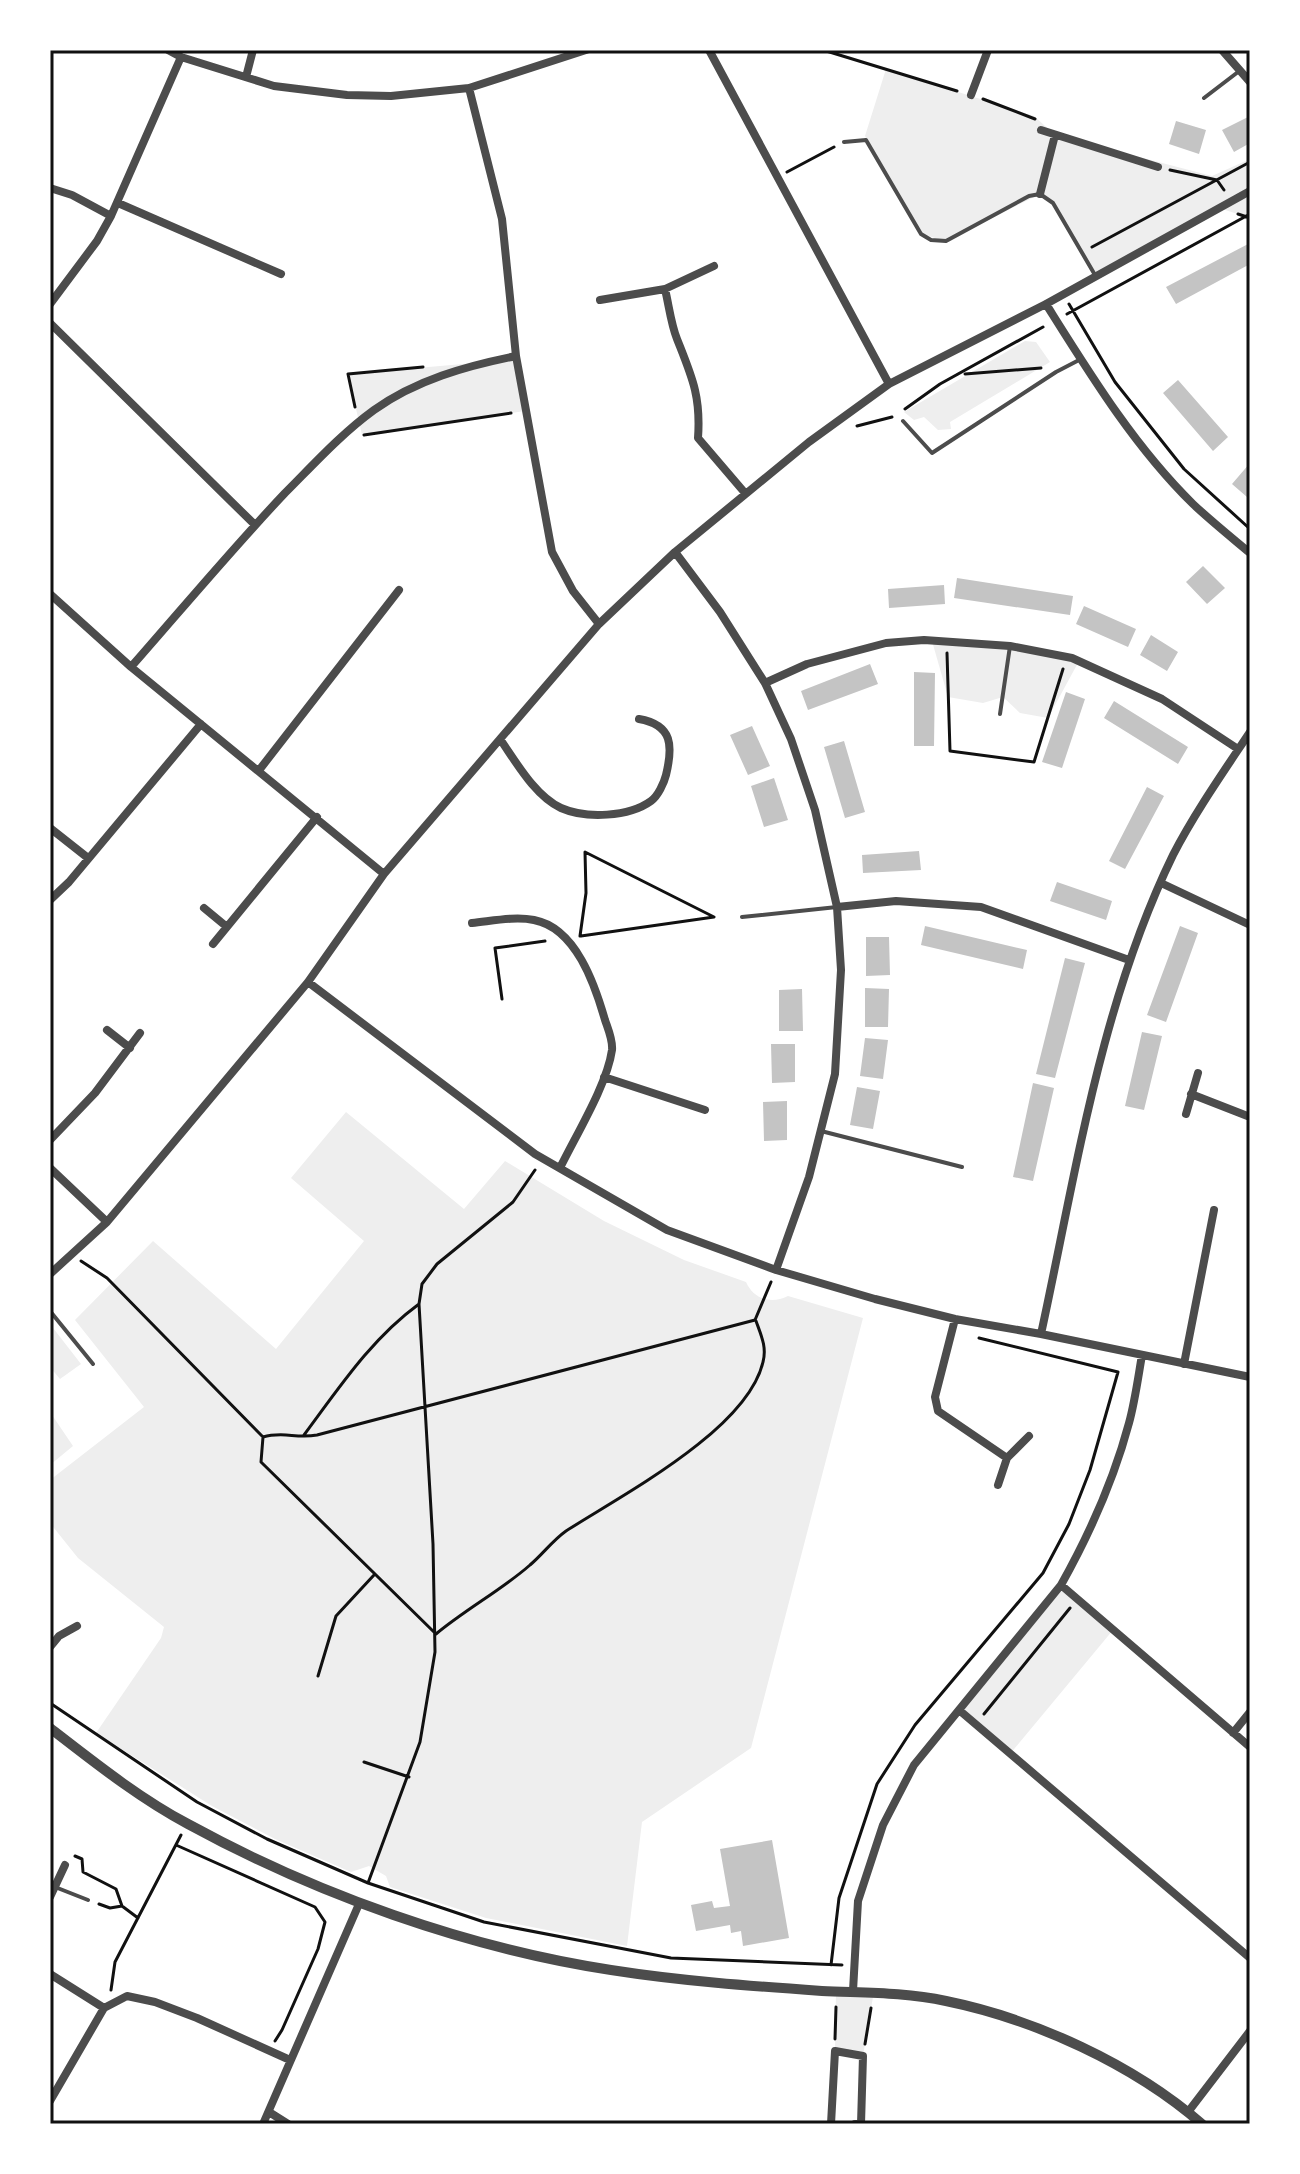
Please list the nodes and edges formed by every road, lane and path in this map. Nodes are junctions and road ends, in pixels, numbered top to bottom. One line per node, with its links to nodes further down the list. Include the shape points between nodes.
1 (168, 50): 8 (street)
2 (253, 50): 10 (street)
3 (586, 50): 12 (street)
4 (709, 50): 20 (street)
5 (823, 50): 13 (path)
6 (988, 50): 13 (street)
7 (1222, 50): 9 (street)
8 (181, 57): 10 (street); 26 (street)
9 (1240, 71): 11 (street); 14 (lane)
10 (246, 77): 12 (street, via 303,92 347,95)
11 (1250, 82)
12 (469, 88): 41 (street, via 502,219)
13 (971, 95): 15 (path, via 1034,116)
14 (1204, 98)
15 (1041, 130): 16 (street)
16 (1055, 135): 19 (street); 24 (street)
17 (844, 142): 20 (path); 24 (lane, via 866,140 921,234 931,240 946,241)
18 (1250, 162): 21 (path)
19 (1158, 167): 21 (path)
20 (779, 176): 45 (street)
21 (1217, 180): 25 (path); 29 (path)
22 (50, 188): 28 (street)
23 (1250, 191): 25 (street)
24 (1040, 194): 29 (lane, via 1053,203)
25 (1231, 201): 32 (street)
26 (118, 203): 28 (street); 31 (street)
27 (1250, 214): 38 (path)
28 (111, 216): 36 (street)
29 (1082, 253): 32 (lane)
30 (714, 266): 33 (street)
31 (281, 274)
32 (1095, 276): 34 (street)
33 (665, 289): 35 (street); 48 (street, via 700,410 698,438)
34 (1063, 294): 37 (street); 38 (path)
35 (600, 300)
36 (50, 304)
37 (1046, 304): 39 (street); 45 (street)
38 (1073, 310): 39 (path); 50 (path, via 1115,382 1184,469)
39 (1056, 320): 42 (street); 44 (path)
40 (50, 323): 49 (street)
41 (516, 356): 49 (street, via 441,376 376,408 335,441); 55 (street, via 552,552)
42 (1081, 359): 43 (lane); 51 (street, via 1147,452 1193,504)
43 (1056, 372): 44 (path, via 1044,368); 46 (lane, via 932,453)
44 (961, 374): 47 (path, via 893,417)
45 (889, 384): 48 (street)
46 (903, 421)
47 (847, 429)
48 (745, 493): 52 (street)
49 (255, 525): 57 (street)
50 (1250, 529)
51 (1249, 550)
52 (675, 552): 55 (street); 58 (street)
53 (399, 590): 65 (street)
54 (50, 594): 57 (street)
55 (599, 624): 63 (street)
56 (1010, 646): 58 (street, via 932,640 886,643 807,664); 59 (lane); 64 (street, via 1079,661 1162,699)
57 (131, 667): 61 (street)
58 (765, 683): 72 (street, via 815,810)
59 (1000, 714)
60 (639, 719): 63 (street, via 655,722 668,736 672,752 653,800 633,810 590,815 560,808 537,788)
61 (201, 724): 65 (street); 68 (street)
62 (1250, 732): 64 (street)
63 (500, 739): 69 (street)
64 (1238, 749): 70 (street)
65 (260, 769): 66 (street)
66 (317, 817): 69 (street); 77 (street)
67 (50, 828): 68 (street)
68 (88, 858): 71 (street)
69 (384, 874): 82 (street)
70 (1161, 883): 76 (street); 81 (street)
71 (50, 900)
72 (837, 907): 74 (lane); 81 (street, via 896,901 981,907); 93 (street, via 841,970 835,1074)
73 (204, 908): 77 (street)
74 (742, 917)
75 (472, 923): 79 (street, via 535,920)
76 (1250, 925)
77 (227, 927): 80 (street)
78 (581, 936): 78 (path, via 585,852 714,917); 79 (path)
79 (564, 938): 83 (path, via 495,948); 88 (street, via 596,986 613,1046)
80 (213, 944)
81 (1129, 960): 109 (street, via 1110,1021)
82 (308, 982): 95 (street); 100 (street)
83 (502, 999)
84 (107, 1030): 86 (street)
85 (140, 1033): 86 (street)
86 (130, 1048): 94 (street)
87 (1198, 1073): 89 (street)
88 (604, 1077): 90 (street); 98 (street)
89 (1191, 1094): 91 (street); 92 (street)
90 (705, 1110)
91 (1186, 1114)
92 (1250, 1117)
93 (821, 1131): 96 (lane); 102 (street)
94 (50, 1140)
95 (543, 1159): 98 (street); 104 (path, via 513,1202 437,1264 422,1284)
96 (962, 1167)
97 (50, 1168): 100 (street)
98 (560, 1168): 102 (street, via 667,1230)
99 (1214, 1210): 112 (street)
100 (107, 1222): 101 (street)
101 (73, 1252): 103 (street); 116 (path, via 107,1278)
102 (776, 1270): 106 (street); 107 (path)
103 (50, 1273)
104 (419, 1304): 114 (path); 117 (path, via 392,1323 362,1356)
105 (50, 1311): 111 (lane)
106 (955, 1319): 108 (street); 109 (street)
107 (755, 1320): 114 (path); 125 (path, via 765,1345 763,1363 743,1403 677,1459 564,1532 530,1566)
108 (952, 1332): 118 (street, via 935,1397 938,1411); 149 (path, via 1118,1372 1090,1470 1043,1573 915,1725 877,1784 839,1898)
109 (1041, 1334): 110 (street)
110 (1142, 1355): 112 (street); 121 (street, via 1129,1423 1101,1502)
111 (93, 1364)
112 (1184, 1364): 113 (street)
113 (1250, 1377)
114 (425, 1408): 117 (path); 125 (path)
115 (1029, 1436): 118 (street)
116 (263, 1437): 117 (path, via 284,1433); 120 (path, via 261,1462)
117 (302, 1438)
118 (1007, 1458): 119 (street)
119 (998, 1485)
120 (374, 1575): 125 (path); 128 (path, via 336,1616)
121 (1061, 1585): 122 (street); 130 (street)
122 (1077, 1599): 132 (path); 134 (street)
123 (77, 1626): 126 (street)
124 (50, 1628): 126 (street)
125 (436, 1634): 137 (path, via 420,1742)
126 (59, 1636): 127 (street)
127 (50, 1647)
128 (318, 1676)
129 (50, 1703): 141 (path, via 197,1802)
130 (959, 1710): 132 (street); 150 (street, via 914,1765 883,1825 858,1901)
131 (1250, 1712): 134 (street)
132 (975, 1725): 148 (street)
133 (50, 1728): 138 (street)
134 (1233, 1733): 135 (street)
135 (1250, 1747)
136 (364, 1762): 137 (path)
137 (409, 1777): 141 (path)
138 (187, 1824): 139 (path); 145 (street)
139 (176, 1845): 147 (path); 157 (path, via 315,1907 325,1922 288,2017)
140 (65, 1865): 142 (street); 146 (path, via 61,1862 67,1851 82,1859 83,1872 116,1889)
141 (368, 1883): 149 (path, via 484,1922 671,1958)
142 (55, 1887): 143 (street); 144 (lane)
143 (50, 1897)
144 (88, 1900): 146 (path, via 110,1908)
145 (359, 1904): 152 (street, via 518,1952 608,1970); 160 (street)
146 (122, 1906): 147 (path)
147 (138, 1918): 155 (path, via 115,1962)
148 (1250, 1958)
149 (831, 1965): 150 (path)
150 (854, 1966): 153 (street)
151 (50, 1974): 155 (street)
152 (836, 1991): 153 (street); 158 (path)
153 (853, 1991): 154 (street)
154 (874, 1991): 159 (path); 163 (street, via 995,2013 1082,2046)
155 (106, 2007): 157 (street, via 127,1996 155,2002); 161 (street)
156 (1250, 2031): 163 (street)
157 (268, 2050): 160 (street)
158 (835, 2051): 159 (street); 166 (street)
159 (863, 2056): 167 (street, via 861,2124)
160 (290, 2060): 162 (street)
161 (50, 2101)
162 (269, 2112): 164 (street); 165 (street)
163 (1188, 2112): 168 (street)
164 (263, 2124)
165 (288, 2124)
166 (831, 2124)
167 (855, 2124)
168 (1202, 2124)

